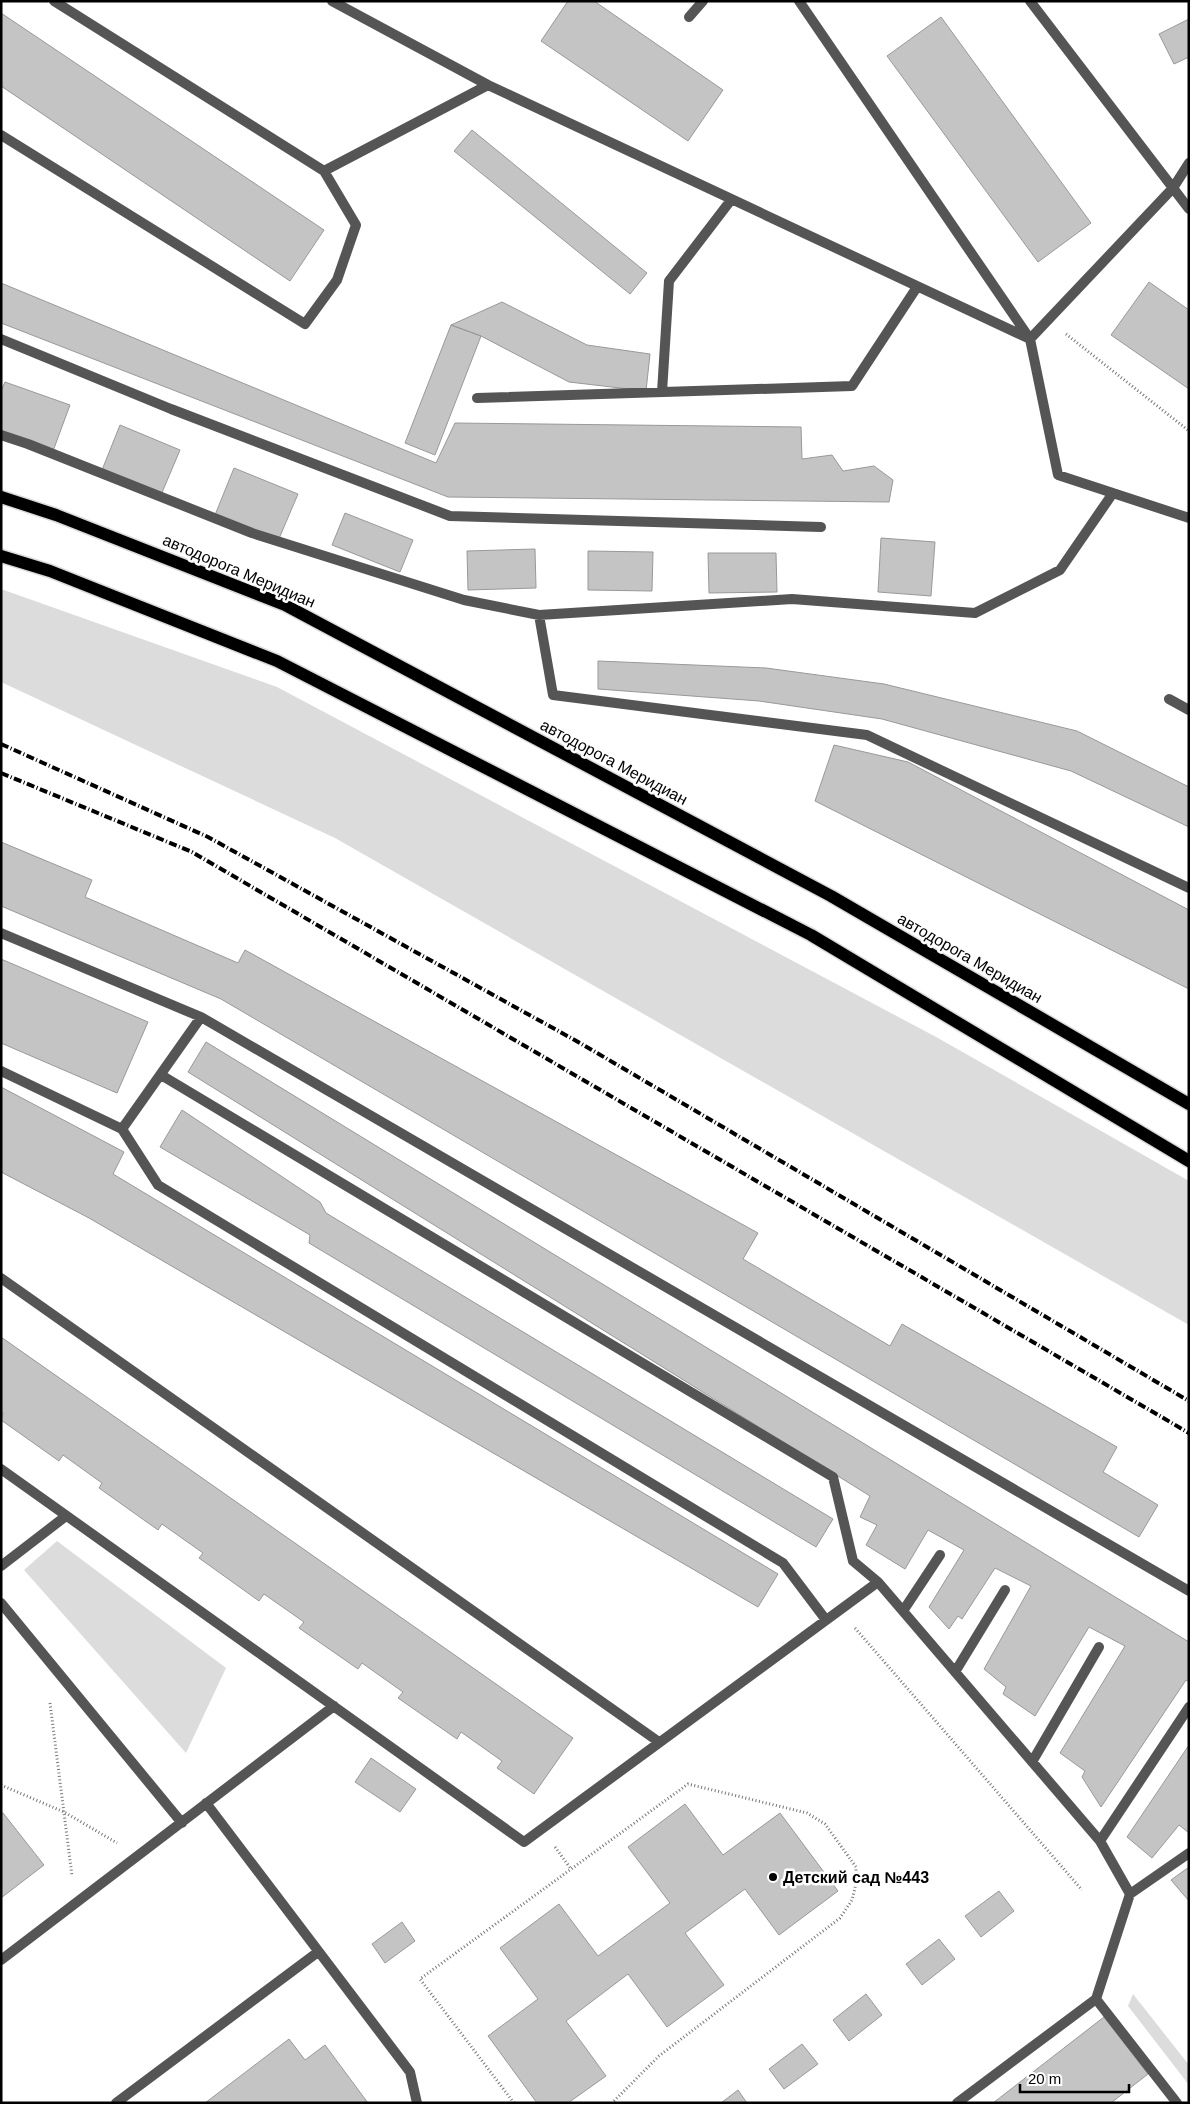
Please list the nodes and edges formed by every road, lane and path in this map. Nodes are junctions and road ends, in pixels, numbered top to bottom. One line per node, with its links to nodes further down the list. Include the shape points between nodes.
1 (54, 1): 10 (lane)
2 (332, 1): 7 (lane)
3 (703, 1): 6 (lane)
4 (800, 1): 17 (lane)
5 (1030, 1): 11 (lane)
6 (689, 17)
7 (488, 85): 10 (lane); 12 (lane)
8 (1, 135): 10 (lane, via 304,324 337,280 356,225)
9 (1189, 163): 11 (lane)
10 (324, 170)
11 (1173, 188): 13 (lane); 15 (lane)
12 (731, 200): 14 (lane); 18 (lane, via 669,281)
13 (1189, 209)
14 (917, 287): 17 (lane); 18 (lane, via 852,386)
15 (1048, 320): 17 (lane); 20 (path)
16 (1, 339): 25 (lane, via 450,516)
17 (1030, 339): 22 (lane, via 1058,475)
18 (662, 392): 19 (lane)
19 (476, 398)
20 (1189, 431)
21 (1, 435): 27 (lane, via 252,533 464,600)
22 (1113, 493): 24 (lane); 27 (lane, via 1060,570 975,613 792,599)
23 (1, 497): 35 (main road, автодорога Меридиан, via 56,515 285,605 831,896)
24 (1189, 518)
25 (821, 527)
26 (1, 556): 37 (main road, via 50,571 277,661 811,935)
27 (539, 615): 30 (lane, via 553,695 867,735)
28 (1169, 699): 29 (lane)
29 (1189, 710)
30 (1189, 888)
31 (1, 933): 32 (lane)
32 (201, 1016): 34 (lane); 45 (lane)
33 (1, 1071): 36 (lane)
34 (161, 1075): 36 (lane); 43 (lane, via 833,1477 853,1561)
35 (1189, 1104)
36 (122, 1129): 49 (lane, via 158,1185 783,1563)
37 (1189, 1161)
38 (1, 1278): 55 (lane)
39 (1, 1469): 40 (lane)
40 (66, 1516): 42 (lane); 53 (lane)
41 (940, 1556): 48 (lane)
42 (1, 1566)
43 (878, 1582): 47 (lane); 48 (lane)
44 (1005, 1590): 52 (lane)
45 (1189, 1591)
46 (1, 1603): 51 (lane)
47 (840, 1611): 49 (lane); 64 (path)
48 (903, 1611): 52 (lane)
49 (826, 1620): 55 (lane)
50 (1099, 1648): 56 (lane)
51 (44, 1656): 59 (path); 60 (lane)
52 (955, 1672): 56 (lane)
53 (334, 1706): 55 (lane, via 524,1842); 58 (lane)
54 (1189, 1707): 61 (lane)
55 (659, 1742)
56 (1032, 1762): 61 (lane)
57 (1, 1785): 59 (path)
58 (206, 1803): 60 (lane); 67 (lane)
59 (64, 1812): 63 (path); 66 (path)
60 (182, 1823): 63 (lane)
61 (1100, 1841): 65 (lane)
62 (1189, 1853): 65 (lane)
63 (139, 1856): 66 (lane)
64 (1082, 1890)
65 (1130, 1894): 69 (lane)
66 (76, 1904): 68 (lane)
67 (318, 1952): 70 (lane); 71 (lane, via 410,2072)
68 (1, 1960)
69 (1096, 1999): 74 (lane); 75 (lane)
70 (116, 2103)
71 (417, 2103)
72 (514, 2103): 73 (path, via 420,1979 688,1784 807,1813 825,1824 856,1867 852,1900 840,1918 659,2056)
73 (612, 2103)
74 (957, 2103)
75 (1177, 2103)

